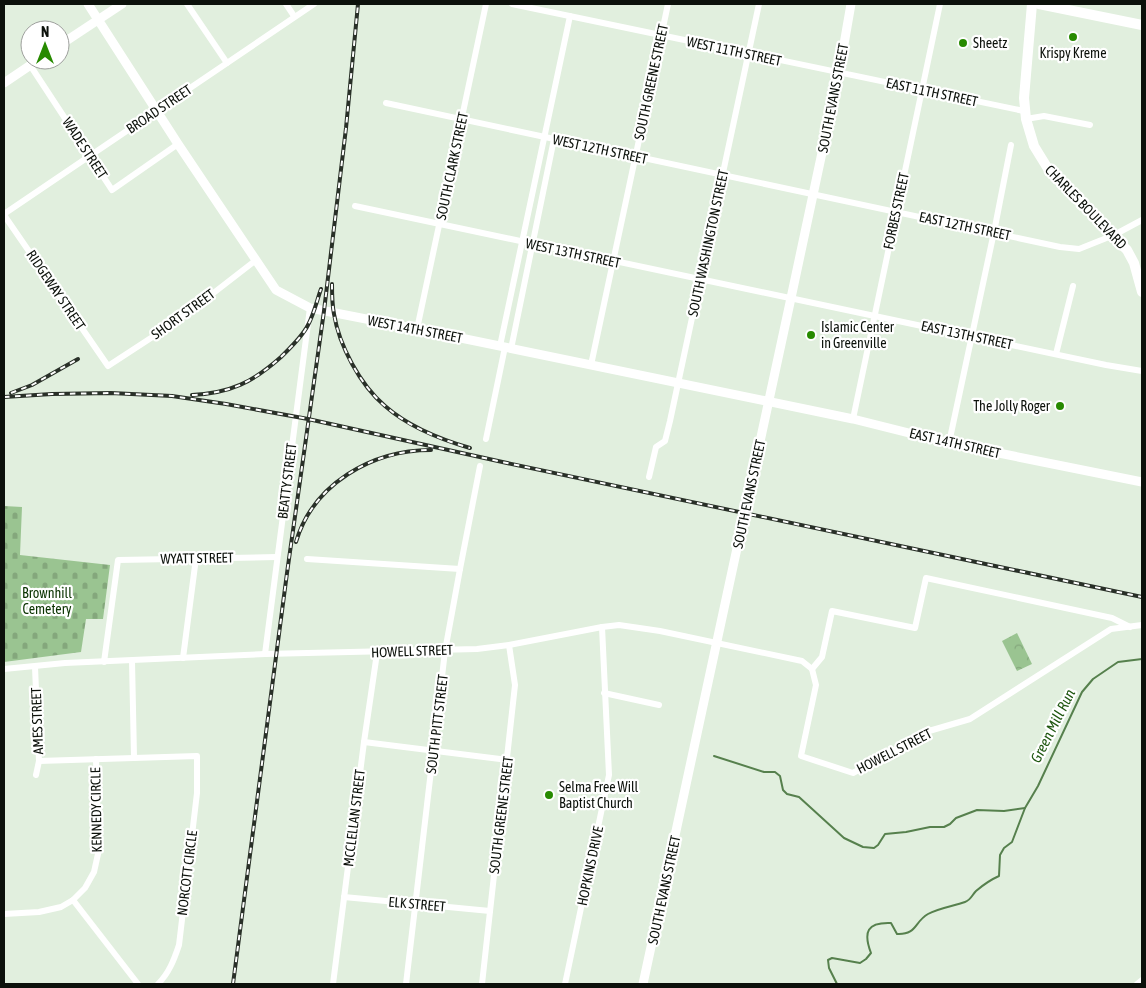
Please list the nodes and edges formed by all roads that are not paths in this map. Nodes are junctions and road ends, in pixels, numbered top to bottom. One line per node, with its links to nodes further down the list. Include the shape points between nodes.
1 (88, 4): 16 (street, WEST 14TH STREET)
2 (122, 4): 16 (street)
3 (187, 4): 21 (street)
4 (286, 4): 14 (street)
5 (314, 4): 14 (street, BROAD STREET)
6 (486, 4): 30 (street, SOUTH CLARK STREET)
7 (512, 4): 15 (street, WEST 11TH STREET)
8 (668, 4): 18 (street, SOUTH GREENE STREET)
9 (759, 4): 20 (street, SOUTH WASHINGTON STREET)
10 (851, 4): 24 (street, SOUTH EVANS STREET)
11 (940, 4): 26 (street, FORBES STREET)
12 (1032, 4): 29 (main road, CHARLES BOULEVARD)
13 (1039, 4): 17 (main road)
14 (294, 16): 21 (street, BROAD STREET)
15 (570, 16): 18 (street, WEST 11TH STREET); 32 (street)
16 (98, 19): 19 (street); 28 (street, WEST 14TH STREET)
17 (1142, 25)
18 (661, 35): 20 (street, WEST 11TH STREET); 37 (street, SOUTH GREENE STREET)
19 (70, 38)
20 (748, 54): 24 (street, WEST 11TH STREET); 38 (street, SOUTH WASHINGTON STREET)
21 (227, 63): 28 (street, BROAD STREET)
22 (21, 70): 25 (street)
23 (39, 70): 36 (street, WADE STREET)
24 (839, 73): 26 (street, EAST 11TH STREET); 39 (street, SOUTH EVANS STREET)
25 (5, 80)
26 (922, 90): 29 (street, EAST 11TH STREET); 41 (street, FORBES STREET)
27 (386, 103): 30 (street, WEST 12TH STREET)
28 (156, 112): 34 (street, WEST 14TH STREET); 36 (street, BROAD STREET)
29 (1025, 115): 31 (street, EAST 11TH STREET); 46 (main road, CHARLES BOULEVARD, via 1041,160)
30 (462, 119): 32 (street, WEST 12TH STREET); 44 (street, SOUTH CLARK STREET)
31 (1090, 125)
32 (544, 137): 33 (street, WEST 12TH STREET); 47 (street)
33 (554, 139): 37 (street, WEST 12TH STREET); 48 (street)
34 (178, 144): 36 (street, WADE STREET, via 112,190); 49 (street, WEST 14TH STREET)
35 (1011, 145): 45 (street)
36 (89, 156): 42 (street, BROAD STREET)
37 (636, 156): 38 (street, WEST 12TH STREET); 50 (street, SOUTH GREENE STREET)
38 (722, 174): 39 (street, WEST 12TH STREET); 51 (street, SOUTH WASHINGTON STREET)
39 (813, 193): 41 (street, EAST 12TH STREET); 54 (street, SOUTH EVANS STREET)
40 (355, 206): 44 (street, WEST 13TH STREET)
41 (896, 211): 45 (street, EAST 12TH STREET); 56 (street, FORBES STREET)
42 (4, 214): 62 (street, RIDGEWAY STREET)
43 (1142, 220): 46 (street, EAST 12TH STREET)
44 (439, 224): 47 (street, WEST 13TH STREET); 57 (street, SOUTH CLARK STREET)
45 (994, 232): 46 (street, EAST 12TH STREET, via 1079,249); 58 (street)
46 (1114, 235): 53 (main road, CHARLES BOULEVARD, via 1134,263)
47 (522, 242): 48 (street, WEST 13TH STREET); 59 (street)
48 (533, 244): 50 (street, WEST 13TH STREET); 59 (street)
49 (256, 260): 55 (street, WEST 14TH STREET, via 276,290); 62 (street, SHORT STREET, via 180,319)
50 (613, 261): 51 (street, WEST 13TH STREET); 61 (street, SOUTH GREENE STREET)
51 (700, 280): 54 (street, WEST 13TH STREET); 64 (street, SOUTH WASHINGTON STREET)
52 (1073, 286): 60 (street)
53 (1142, 292)
54 (791, 298): 56 (street, EAST 13TH STREET); 65 (street, SOUTH EVANS STREET)
55 (310, 308): 57 (street, WEST 14TH STREET); 72 (street, BEATTY STREET)
56 (874, 315): 58 (street, EAST 13TH STREET); 66 (street, FORBES STREET)
57 (417, 329): 59 (street, WEST 14TH STREET)
58 (972, 336): 60 (street, EAST 13TH STREET); 68 (street)
59 (505, 347): 61 (street, WEST 14TH STREET); 67 (street)
60 (1056, 354): 63 (street, EAST 13TH STREET)
61 (591, 365): 64 (street, WEST 14TH STREET)
62 (108, 366)
63 (1142, 371)
64 (678, 384): 65 (street, WEST 14TH STREET); 70 (street, SOUTH WASHINGTON STREET, via 665,441 656,447)
65 (768, 403): 66 (street, EAST 14TH STREET); 81 (street, SOUTH EVANS STREET)
66 (852, 420): 68 (street, EAST 14TH STREET)
67 (486, 439)
68 (949, 443): 71 (street, EAST 14TH STREET)
69 (480, 466): 75 (street, SOUTH PITT STREET)
70 (649, 477)
71 (1142, 482)
72 (277, 557): 73 (street, WYATT STREET); 85 (street, BEATTY STREET)
73 (196, 558): 86 (street); 88 (street, WYATT STREET, via 118,560)
74 (307, 559): 75 (street)
75 (460, 569): 83 (street, SOUTH PITT STREET)
76 (1106, 616): 79 (street); 80 (street); 91 (street, via 926,578 915,628 832,611 822,657)
77 (1142, 625): 79 (street, HOWELL STREET)
78 (602, 627): 81 (street, HOWELL STREET, via 637,627); 82 (street, HOWELL STREET); 92 (street, HOPKINS DRIVE)
79 (1130, 627): 80 (street, HOWELL STREET)
80 (1111, 629): 91 (street, HOWELL STREET, via 970,719 929,731 853,773 801,756 816,685)
81 (717, 643): 91 (street, HOWELL STREET, via 802,661); 113 (street, SOUTH EVANS STREET)
82 (509, 645): 83 (street, HOWELL STREET); 98 (street, SOUTH GREENE STREET, via 515,685)
83 (445, 651): 84 (street, HOWELL STREET); 95 (street, SOUTH PITT STREET)
84 (377, 652): 85 (street, HOWELL STREET); 94 (street, MCCLELLAN STREET)
85 (265, 654): 86 (street, HOWELL STREET)
86 (182, 658): 87 (street, HOWELL STREET)
87 (132, 661): 88 (street, HOWELL STREET); 96 (street)
88 (104, 662): 89 (street, HOWELL STREET)
89 (35, 667): 90 (street, HOWELL STREET); 99 (street, AMES STREET)
90 (4, 669)
91 (812, 669)
92 (604, 693): 93 (street); 112 (street, HOPKINS DRIVE, via 608,775)
93 (659, 705)
94 (364, 742): 95 (street); 101 (street, MCCLELLAN STREET)
95 (434, 750): 98 (street); 103 (street, SOUTH PITT STREET)
96 (134, 757): 97 (street); 108 (street, NORCOTT CIRCLE, via 197,756 179,945 173,962)
97 (96, 759): 99 (street); 102 (street, KENNEDY CIRCLE, via 98,854 94,872)
98 (508, 760): 104 (street, SOUTH GREENE STREET)
99 (39, 761): 100 (street, AMES STREET)
100 (36, 775)
101 (344, 897): 103 (street, ELK STREET); 109 (street, MCCLELLAN STREET)
102 (73, 900): 105 (street, KENNEDY CIRCLE, via 50,910); 107 (street)
103 (416, 904): 104 (street, ELK STREET); 110 (street, SOUTH PITT STREET)
104 (490, 911): 111 (street, SOUTH GREENE STREET)
105 (4, 914)
106 (1142, 980): 114 (street)
107 (138, 984)
108 (158, 984)
109 (333, 984)
110 (406, 984)
111 (482, 984)
112 (565, 984)
113 (644, 984)
114 (1136, 984)

